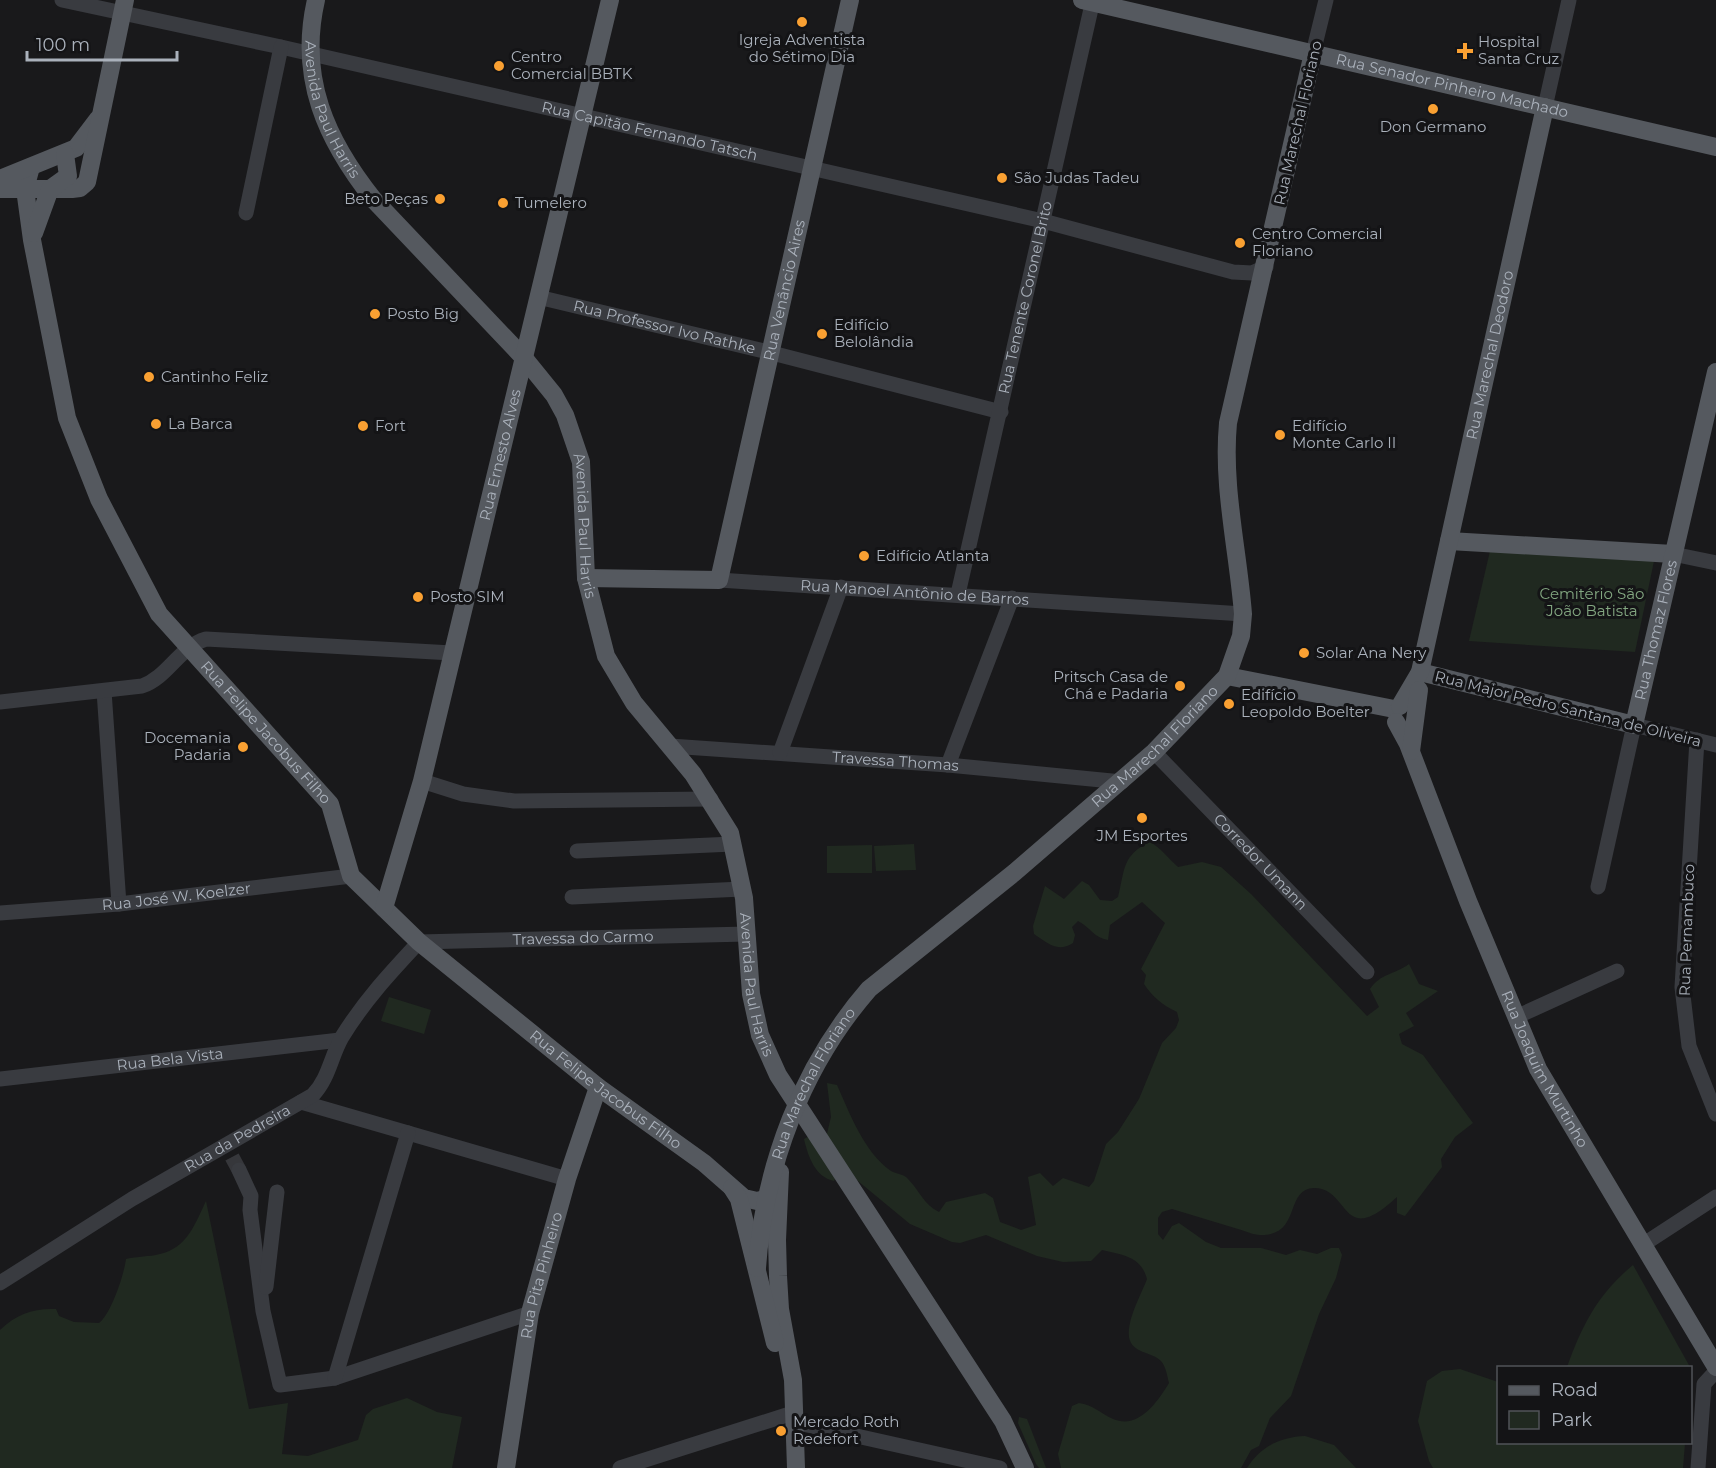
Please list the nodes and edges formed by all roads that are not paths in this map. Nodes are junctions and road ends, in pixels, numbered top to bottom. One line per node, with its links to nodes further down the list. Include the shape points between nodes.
1 (62, 0): 8 (street, Rua Capitão Fernando Tatsch)
2 (316, 0): 11 (main road, Avenida Paul Harris)
3 (610, 0): 14 (main road, Rua Ernesto Alves)
4 (850, 0): 18 (main road, Rua Venâncio Aires)
5 (1326, 0): 10 (street, Rua Marechal Floriano)
6 (1569, 0): 12 (street, Rua Marechal Deodoro)
7 (1089, 1): 10 (main road, Rua Senador Pinheiro Machado); 24 (street, Rua Tenente Coronel Brito)
8 (123, 7): 9 (street, Rua Capitão Fernando Tatsch); 13 (main road)
9 (281, 47): 11 (street, Rua Capitão Fernando Tatsch); 23 (street)
10 (1313, 53): 12 (main road, Rua Senador Pinheiro Machado); 26 (main road, Rua Marechal Floriano)
11 (311, 54): 14 (street, Rua Capitão Fernando Tatsch); 31 (main road, Avenida Paul Harris, via 320,111 352,173)
12 (1545, 107): 15 (main road, Rua Senador Pinheiro Machado); 34 (main road, Rua Marechal Deodoro)
13 (102, 113): 16 (main road, via 80,145); 22 (main road, via 87,182 80,188)
14 (583, 115): 18 (street, Rua Capitão Fernando Tatsch); 29 (main road, Rua Ernesto Alves)
15 (1716, 147)
16 (64, 154): 17 (main road); 22 (main road, via 68,176)
17 (31, 167): 19 (main road); 21 (main road)
18 (812, 169): 24 (street, Rua Capitão Fernando Tatsch); 30 (main road, Rua Venâncio Aires)
19 (0, 179)
20 (0, 189): 21 (main road)
21 (25, 189): 22 (main road); 25 (main road, Rua Felipe Jacobus Filho)
22 (51, 189): 25 (main road)
23 (246, 213)
24 (1042, 221): 27 (street, Rua Capitão Fernando Tatsch); 33 (street, Rua Tenente Coronel Brito)
25 (32, 240): 43 (main road, Rua Felipe Jacobus Filho, via 67,418 82,460 147,593 159,614)
26 (1266, 267): 27 (street, Rua Capitão Fernando Tatsch, via 1252,273); 28 (main road, Rua Marechal Floriano)
27 (1233, 272): 28 (street, Rua Capitão Fernando Tatsch, via 1256,282)
28 (1260, 292): 42 (main road, Rua Marechal Floriano, via 1228,423 1226,448)
29 (538, 297): 30 (street, Rua Professor Ivo Rathke); 31 (main road, Rua Ernesto Alves)
30 (772, 352): 33 (street, Rua Professor Ivo Rathke); 38 (main road, Rua Venâncio Aires)
31 (524, 358): 37 (main road, Avenida Paul Harris, via 554,396 574,434 584,484); 44 (main road, Rua Ernesto Alves)
32 (1716, 372): 35 (main road, Rua Thomaz Flores)
33 (1001, 412): 40 (street, Rua Tenente Coronel Brito)
34 (1449, 541): 35 (main road); 46 (main road, Rua Marechal Deodoro)
35 (1673, 554): 36 (street); 50 (main road, Rua Thomaz Flores)
36 (1716, 563)
37 (586, 578): 38 (main road, Rua Manoel Antônio de Barros); 53 (main road, Avenida Paul Harris, via 612,668 634,703)
38 (719, 580): 39 (street, Rua Manoel Antônio de Barros)
39 (841, 587): 40 (street, Rua Manoel Antônio de Barros); 56 (street)
40 (958, 594): 41 (street, Rua Manoel Antônio de Barros)
41 (1012, 598): 42 (street, Rua Manoel Antônio de Barros); 57 (street)
42 (1243, 614): 45 (main road, Rua Marechal Floriano, via 1241,636)
43 (188, 646): 44 (street, via 218,638); 47 (street, via 146,685); 63 (main road, Rua Felipe Jacobus Filho, via 330,804)
44 (452, 653): 58 (main road, Rua Ernesto Alves)
45 (1227, 676): 49 (main road); 55 (main road, Rua Marechal Floriano)
46 (1425, 680): 49 (main road, Rua Marechal Deodoro); 50 (main road, Rua Major Pedro Santana de Oliveira); 54 (main road, Rua Joaquim Murtinho)
47 (104, 691): 48 (street); 67 (street)
48 (0, 702)
49 (1400, 714): 54 (main road, Rua Joaquim Murtinho)
50 (1634, 725): 51 (street, Rua Major Pedro Santana de Oliveira); 64 (street, Rua Thomaz Flores)
51 (1697, 740): 52 (street, Rua Major Pedro Santana de Oliveira); 79 (street, Rua Pernambuco, via 1682,987 1689,1046)
52 (1716, 745)
53 (670, 746): 56 (street, Travessa Thomas); 60 (main road, Avenida Paul Harris)
54 (1409, 747): 74 (main road, Rua Joaquim Murtinho)
55 (1154, 752): 59 (main road, Rua Marechal Floriano); 73 (street, Corredor Umann)
56 (780, 753): 57 (street, Travessa Thomas)
57 (948, 765): 59 (street, Travessa Thomas)
58 (422, 782): 60 (street, via 463,794 514,801); 68 (main road, Rua Ernesto Alves)
59 (1122, 782): 80 (main road, Rua Marechal Floriano, via 869,989 837,1030 809,1079)
60 (711, 799): 61 (main road, Avenida Paul Harris)
61 (733, 844): 62 (street); 65 (main road, Avenida Paul Harris)
62 (577, 852)
63 (351, 876): 67 (street, Rua José W. Koelzer); 68 (main road, Rua Felipe Jacobus Filho)
64 (1598, 888)
65 (742, 889): 66 (street); 70 (main road, Avenida Paul Harris)
66 (572, 897)
67 (119, 904): 69 (street, Rua José W. Koelzer)
68 (384, 908): 71 (main road, Rua Felipe Jacobus Filho)
69 (0, 913)
70 (747, 934): 71 (street, Travessa do Carmo); 80 (main road, Avenida Paul Harris, via 756,1021)
71 (419, 942): 75 (street, Rua da Pedreira, via 374,990); 77 (main road, Rua Felipe Jacobus Filho)
72 (1617, 971): 74 (street)
73 (1367, 972)
74 (1516, 1017): 91 (main road, Rua Joaquim Murtinho, via 1538,1069)
75 (340, 1040): 76 (street, Rua Bela Vista); 78 (street, Rua da Pedreira, via 321,1086)
76 (0, 1079)
77 (598, 1087): 84 (main road, Rua Pita Pinheiro); 85 (main road, Rua Felipe Jacobus Filho)
78 (301, 1102): 81 (street); 83 (street, Rua da Pedreira)
79 (1716, 1114)
80 (799, 1120): 82 (main road, Rua Marechal Floriano); 105 (main road, via 1003,1421)
81 (408, 1133): 84 (street); 99 (street)
82 (782, 1148): 89 (main road, Rua Marechal Floriano); 94 (main road, via 777,1240)
83 (232, 1157): 93 (street, Rua da Pedreira, via 132,1198); 95 (street, via 251,1196)
84 (567, 1179): 96 (main road, Rua Pita Pinheiro)
85 (728, 1181): 88 (main road, Rua Felipe Jacobus Filho); 92 (main road, via 739,1199)
86 (277, 1192): 95 (street)
87 (1716, 1197): 91 (street)
88 (744, 1198): 89 (main road); 90 (main road)
89 (765, 1199): 90 (main road, Rua Marechal Floriano)
90 (759, 1233): 92 (main road, Rua Marechal Floriano); 94 (main road)
91 (1644, 1244): 98 (main road, Rua Joaquim Murtinho)
92 (757, 1268): 97 (main road)
93 (0, 1283)
94 (780, 1309): 97 (main road)
95 (263, 1311): 99 (street, via 278,1383 285,1386)
96 (530, 1312): 99 (street); 101 (main road, Rua Pita Pinheiro)
97 (779, 1336): 100 (main road)
98 (1716, 1369): 106 (street, via 1704,1384)
99 (335, 1378)
100 (793, 1415): 102 (street); 103 (main road); 104 (street)
101 (506, 1468)
102 (620, 1468)
103 (795, 1468)
104 (1000, 1468)
105 (1025, 1468)
106 (1698, 1468)

